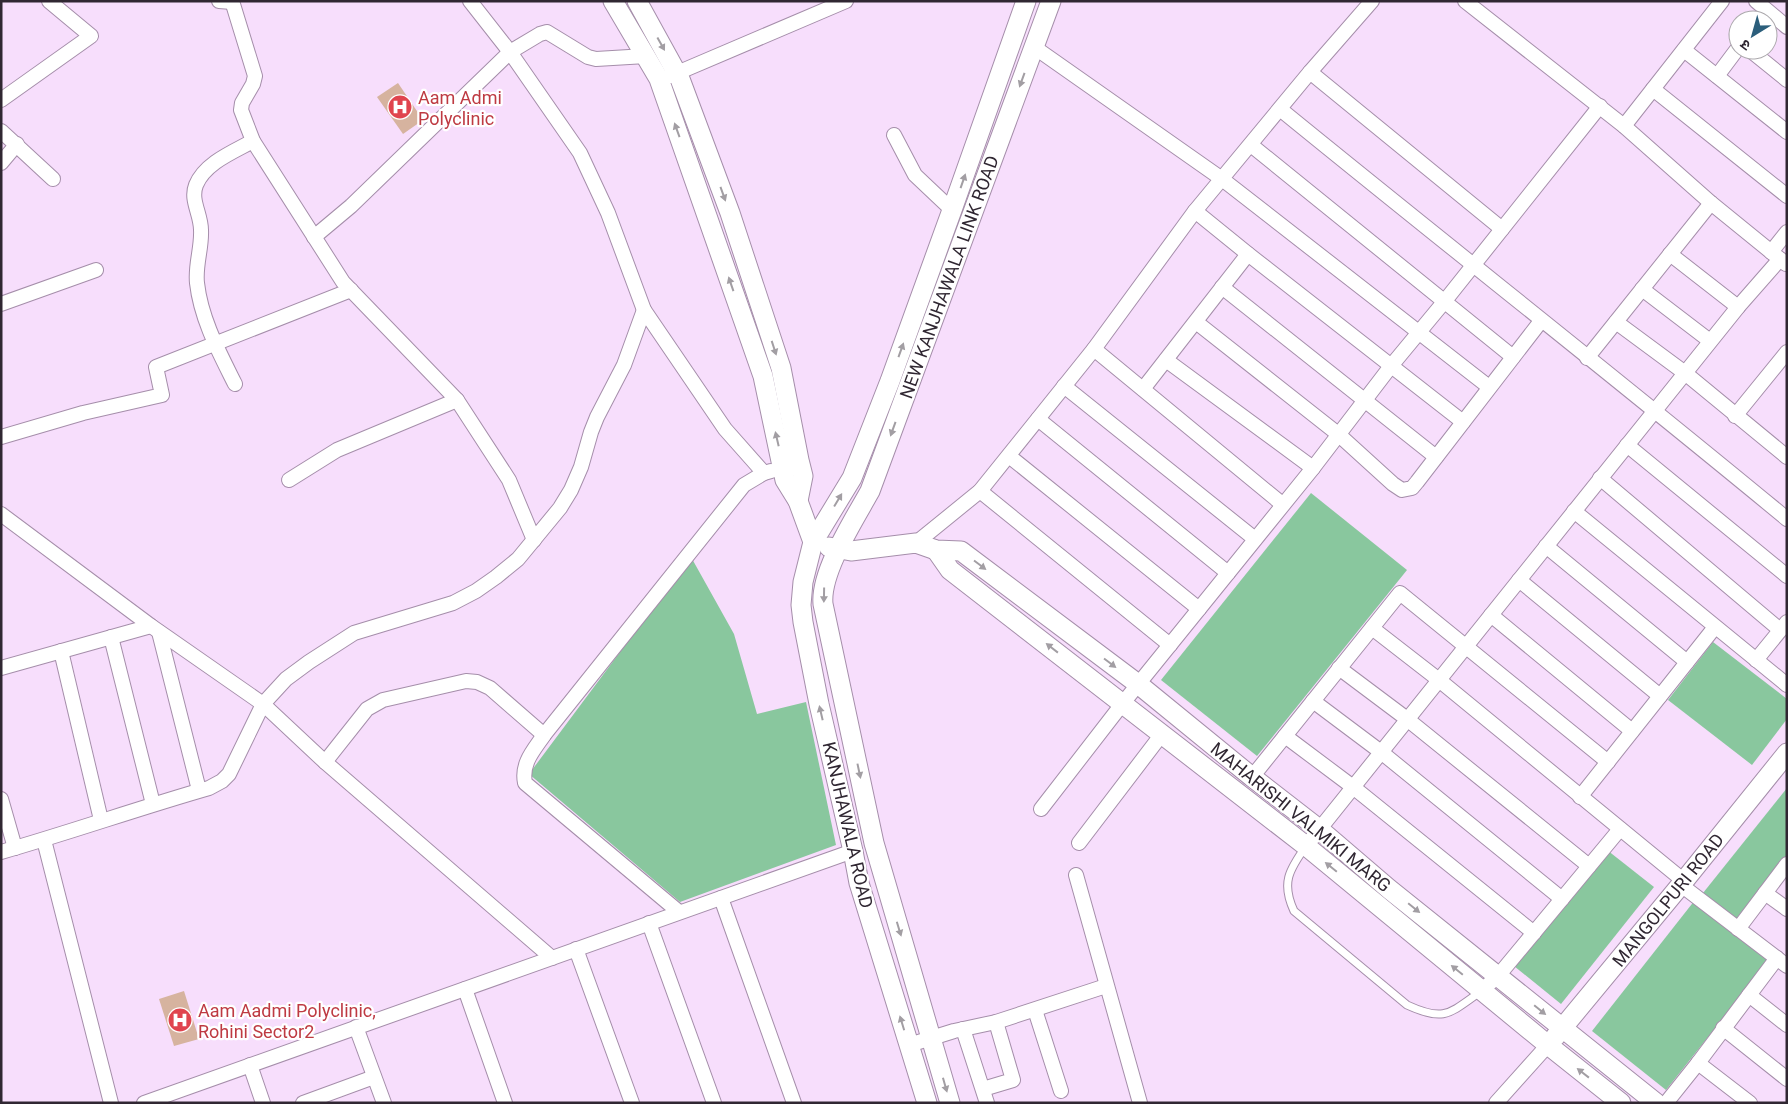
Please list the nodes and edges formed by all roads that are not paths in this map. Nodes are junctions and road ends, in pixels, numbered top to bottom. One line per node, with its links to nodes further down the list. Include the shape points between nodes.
1 (49, 1): 24 (street, via 91,36)
2 (470, 1): 14 (street)
3 (613, 1): 15 (main road)
4 (637, 1): 19 (main road, one-way to 19)
5 (846, 1): 19 (street)
6 (1026, 1): 39 (main road, NEW KANJHAWALA LINK ROAD, one-way to 6)
7 (1051, 1): 12 (main road, NEW KANJHAWALA LINK ROAD)
8 (1372, 1): 18 (street)
9 (1465, 1): 25 (street)
10 (228, 2): 31 (street, via 255,76 241,110)
11 (1716, 3): 13 (street)
12 (1034, 46): 36 (street); 100 (main road, NEW KANJHAWALA LINK ROAD, one-way to 100, via 870,491)
13 (1684, 50): 20 (street); 23 (street)
14 (510, 52): 15 (street, via 547,32 596,59); 43 (street, via 351,206); 55 (street, via 580,153 608,213)
15 (646, 56): 21 (main road)
16 (1729, 60): 20 (street)
17 (1762, 60): 22 (street)
18 (1310, 72): 26 (street); 41 (street)
19 (677, 74): 21 (street); 85 (main road, one-way to 85, via 730,213 781,368)
20 (1717, 76): 29 (street)
21 (658, 79): 85 (main road, one-way to 21)
22 (1787, 80)
23 (1653, 89): 27 (street); 37 (street)
24 (1, 100)
25 (1600, 106): 27 (street); 41 (street)
26 (1280, 109): 33 (street); 47 (street)
27 (1624, 126): 38 (street)
28 (1, 131): 32 (street)
29 (1787, 132)
30 (894, 135): 39 (street, via 915,175)
31 (253, 141): 43 (street); 61 (street, via 214,163 196,184 193,195 202,231 197,283)
32 (17, 144): 34 (street); 35 (street)
33 (1251, 145): 36 (street); 52 (street)
34 (1, 162)
35 (53, 179)
36 (1222, 179): 40 (street); 59 (street)
37 (1787, 196)
38 (1711, 203): 45 (street); 46 (street)
39 (952, 210): 97 (main road, NEW KANJHAWALA LINK ROAD, one-way to 39, via 852,478)
40 (1196, 211): 44 (street); 62 (street)
41 (1502, 229): 47 (street)
42 (1787, 232): 46 (street)
43 (314, 237): 51 (street)
44 (1248, 254): 49 (street); 67 (street)
45 (1670, 254): 50 (street); 54 (street)
46 (1779, 258): 54 (street)
47 (1473, 266): 52 (street); 56 (street)
48 (96, 270): 53 (street)
49 (1222, 287): 57 (street); 74 (street)
50 (1642, 289): 58 (street); 60 (street)
51 (351, 290): 61 (street); 73 (street)
52 (1444, 302): 59 (street); 64 (street)
53 (1, 304)
54 (1738, 307): 60 (street)
55 (644, 310): 87 (street, via 725,429); 96 (street, via 624,365 594,424 571,490)
56 (1541, 321): 64 (street); 65 (street)
57 (1196, 322): 66 (street); 79 (street)
58 (1616, 322): 65 (street); 68 (street)
59 (1418, 332): 67 (street); 71 (street)
60 (1710, 341): 68 (street)
61 (215, 344): 69 (street); 80 (street, via 156,367 162,395 83,413)
62 (1094, 349): 70 (street); 72 (street)
63 (1787, 352): 76 (street)
64 (1513, 357): 71 (street)
65 (1587, 358): 75 (street)
66 (1166, 360): 72 (street); 86 (street)
67 (1391, 366): 74 (street); 78 (street)
68 (1684, 374): 75 (street); 76 (street)
69 (235, 384)
70 (1064, 386): 77 (street); 95 (street)
71 (1489, 387): 78 (street)
72 (1143, 390): 91 (street)
73 (457, 400): 89 (street, via 338,450); 96 (street, via 508,480)
74 (1365, 401): 79 (street); 83 (street)
75 (1655, 410): 81 (street); 94 (street)
76 (1735, 416): 84 (street)
77 (1038, 419): 82 (street); 102 (street)
78 (1462, 422): 83 (street)
79 (1338, 434): 83 (street, via 1402,490 1412,488); 86 (street)
80 (1, 437)
81 (1627, 445): 88 (street); 103 (street)
82 (1009, 456): 90 (street); 105 (street)
83 (1436, 457)
84 (1787, 457)
85 (792, 467): 87 (street); 97 (main road, via 803,476 798,501)
86 (1313, 468): 91 (street)
87 (764, 473): 129 (street, via 744,485)
88 (1600, 478): 92 (street); 107 (street)
89 (289, 480)
90 (980, 491): 98 (street); 112 (street)
91 (1282, 504): 95 (street)
92 (1574, 511): 99 (street); 108 (street)
93 (1, 514): 110 (street)
94 (1787, 519)
95 (1255, 539): 102 (street)
96 (534, 540): 125 (street, via 496,577 453,603 354,633 286,679)
97 (813, 542): 100 (main road, MAHARISHI VALMIKI MARG); 151 (main road, KANJHAWALA ROAD, one-way to 97, via 803,622 801,606)
98 (916, 543): 100 (main road, MAHARISHI VALMIKI MARG); 101 (main road, MAHARISHI VALMIKI MARG)
99 (1546, 546): 104 (street); 116 (street)
100 (839, 550): 180 (main road, KANJHAWALA ROAD, one-way to 180, via 824,585 823,604 874,843)
101 (936, 550): 120 (main road, MAHARISHI VALMIKI MARG, one-way to 120, via 962,551); 124 (main road, MAHARISHI VALMIKI MARG, one-way to 101, via 950,570)
102 (1228, 573): 105 (street)
103 (1787, 576)
104 (1519, 580): 106 (street); 122 (street)
105 (1199, 609): 112 (street)
106 (1491, 615): 113 (street); 127 (street)
107 (1783, 626): 115 (street)
108 (1715, 627): 115 (street); 116 (street)
109 (1372, 628): 113 (street, via 1400,593); 118 (street); 119 (street)
110 (155, 629): 111 (street); 125 (street); 139 (street)
111 (111, 637): 114 (street); 142 (street)
112 (1170, 645): 120 (street)
113 (1466, 646): 119 (street); 136 (street)
114 (61, 651): 117 (street); 144 (street)
115 (1756, 660): 121 (street)
116 (1687, 662): 122 (street)
117 (1, 668)
118 (1339, 668): 123 (street); 126 (street)
119 (1439, 680): 126 (street); 140 (street)
120 (1138, 684): 124 (street); 131 (main road, MAHARISHI VALMIKI MARG)
121 (1787, 685)
122 (1660, 696): 127 (street)
123 (1313, 701): 130 (street); 132 (street)
124 (1123, 703): 128 (main road, MAHARISHI VALMIKI MARG); 143 (street)
125 (263, 704): 135 (street); 139 (street, via 228,774 222,781)
126 (1407, 719): 132 (street); 154 (street)
127 (1632, 731): 136 (street)
128 (1162, 734): 134 (main road, MAHARISHI VALMIKI MARG); 148 (street)
129 (544, 735): 135 (street, via 490,688 466,681 383,700 366,709); 161 (street, via 525,764 525,783)
130 (1285, 736): 137 (street); 138 (street)
131 (1209, 742): 134 (main road); 137 (main road, MAHARISHI VALMIKI MARG)
132 (1381, 752): 138 (street); 159 (street)
133 (1787, 753): 156 (main road, MANGOLPURI ROAD)
134 (1196, 760): 149 (main road, MAHARISHI VALMIKI MARG)
135 (325, 762): 166 (street)
136 (1608, 762): 140 (street)
137 (1252, 777): 145 (main road, MAHARISHI VALMIKI MARG)
138 (1353, 787): 145 (street); 164 (street)
139 (199, 790): 142 (street)
140 (1580, 796): 146 (street)
141 (1, 799): 150 (street)
142 (153, 804): 144 (street)
143 (1041, 809)
144 (101, 820): 147 (street)
145 (1319, 829): 149 (street); 168 (main road, MAHARISHI VALMIKI MARG, one-way to 168)
146 (1620, 829): 154 (street); 156 (street)
147 (44, 840): 150 (street); 189 (street)
148 (1079, 843)
149 (1306, 846): 171 (main road, MAHARISHI VALMIKI MARG, one-way to 149); 171 (lane, via 1286,882 1294,910 1407,1005 1436,1015 1459,1007)
150 (15, 848): 152 (street)
151 (853, 850): 158 (street); 181 (main road, KANJHAWALA ROAD, one-way to 151, via 859,883)
152 (1, 852)
153 (1787, 864): 157 (street)
154 (1589, 866): 159 (street)
155 (1076, 875): 169 (street)
156 (1683, 883): 163 (street); 177 (main road, MANGOLPURI ROAD)
157 (1765, 892): 160 (street); 163 (street)
158 (721, 898): 161 (street); 197 (street)
159 (1562, 899): 164 (street)
160 (1787, 910)
161 (679, 912): 162 (street)
162 (649, 923): 165 (street); 196 (street)
163 (1738, 929): 167 (street)
164 (1534, 932): 168 (street)
165 (576, 949): 166 (street); 195 (street)
166 (552, 958): 170 (street)
167 (1782, 962): 172 (street)
168 (1498, 976): 171 (street); 177 (main road, MAHARISHI VALMIKI MARG, one-way to 177)
169 (1106, 986): 173 (street); 200 (street)
170 (464, 989): 176 (street); 194 (street)
171 (1482, 990): 182 (main road, MAHARISHI VALMIKI MARG)
172 (1749, 994): 175 (street); 178 (street)
173 (1035, 1010): 174 (street); 187 (street)
174 (996, 1022): 179 (street); 188 (street, via 1013,1080)
175 (1787, 1025)
176 (356, 1027): 184 (street); 185 (street)
177 (1563, 1028): 182 (main road, MANGOLPURI ROAD); 203 (main road, MAHARISHI VALMIKI MARG)
178 (1723, 1028): 183 (street); 186 (street)
179 (963, 1029): 180 (street); 188 (street)
180 (931, 1038): 181 (street); 199 (main road, KANJHAWALA ROAD, one-way to 199)
181 (909, 1044): 198 (main road, KANJHAWALA ROAD)
182 (1548, 1045): 201 (street); 202 (main road, MAHARISHI VALMIKI MARG, one-way to 182)
183 (1698, 1063): 204 (street); 205 (street)
184 (250, 1065): 190 (street); 191 (street)
185 (374, 1077): 192 (street); 193 (street)
186 (1787, 1079)
187 (1061, 1091)
188 (985, 1096)
189 (111, 1103)
190 (144, 1103)
191 (263, 1103)
192 (304, 1103)
193 (384, 1103)
194 (505, 1103)
195 (632, 1103)
196 (714, 1103)
197 (794, 1103)
198 (927, 1103)
199 (950, 1103)
200 (1140, 1103)
201 (1496, 1103)
202 (1621, 1103)
203 (1656, 1103)
204 (1666, 1103)
205 (1750, 1103)

